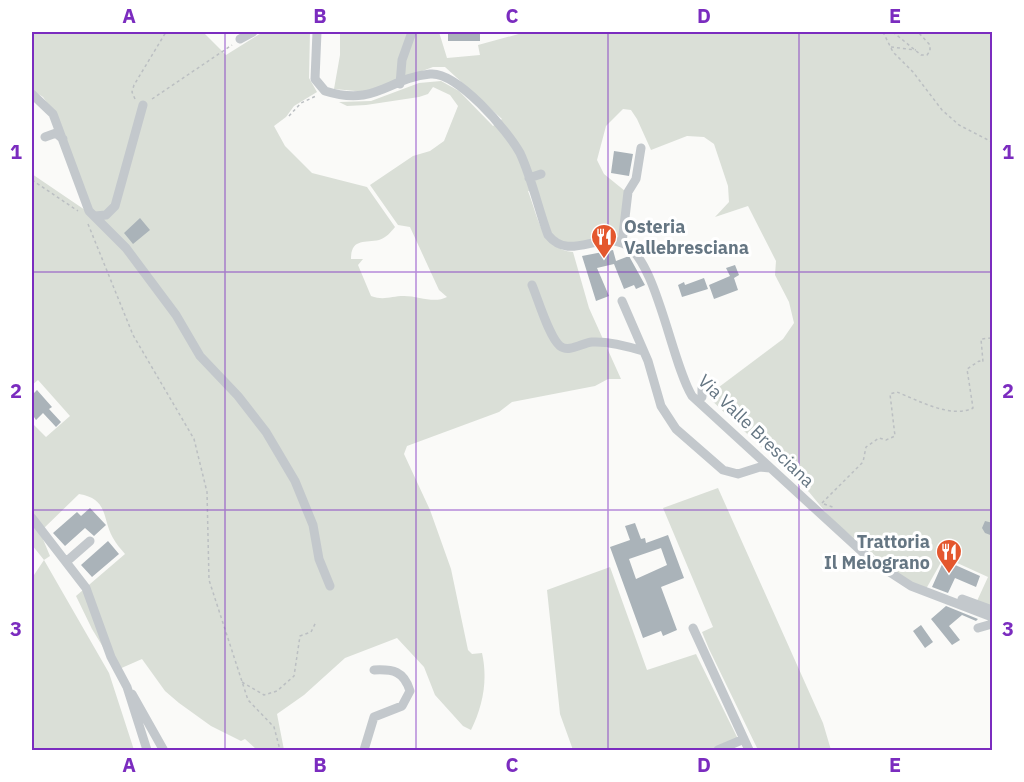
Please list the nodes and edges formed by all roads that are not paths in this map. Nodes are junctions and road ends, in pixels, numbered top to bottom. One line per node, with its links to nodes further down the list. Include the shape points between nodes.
1 (253, 32): 4 (street)
2 (317, 32): 5 (street, via 315,79 325,91 361,96)
3 (412, 32): 5 (street, via 402,60)
4 (241, 35)
5 (400, 84): 12 (street, via 432,73 451,79 509,137)
6 (32, 93): 9 (street, via 53,114)
7 (143, 105): 13 (street, via 115,206 106,215)
8 (45, 137): 9 (street, via 56,133)
9 (63, 139): 13 (street, via 86,206)
10 (641, 148): 14 (street, via 636,179 628,192)
11 (541, 174): 12 (street)
12 (529, 178): 14 (street, via 548,235 554,242 571,247)
13 (95, 216): 22 (street, via 134,258 200,356 266,432 313,525 319,558)
14 (622, 243): 18 (street, Via Valle Bresciana, via 647,270 677,366 692,396)
15 (532, 285): 17 (street, via 562,347 592,342)
16 (622, 301): 17 (street)
17 (643, 351): 18 (street, via 664,413 700,452 730,472)
18 (770, 468): 25 (street, Via Valle Bresciana, via 871,560 911,586)
19 (32, 518): 21 (street)
20 (90, 541): 21 (street)
21 (66, 561): 30 (street, via 86,588 111,657)
22 (330, 586)
23 (962, 599): 24 (street)
24 (993, 610)
25 (993, 617)
26 (993, 624): 28 (street)
27 (693, 628): 31 (street)
28 (978, 628)
29 (374, 670): 34 (street, via 399,672 406,678 410,691 402,706 374,717)
30 (127, 687): 32 (street); 33 (street)
31 (744, 739): 35 (street); 36 (street)
32 (163, 749)
33 (147, 750)
34 (364, 750)
35 (718, 750)
36 (749, 750)

